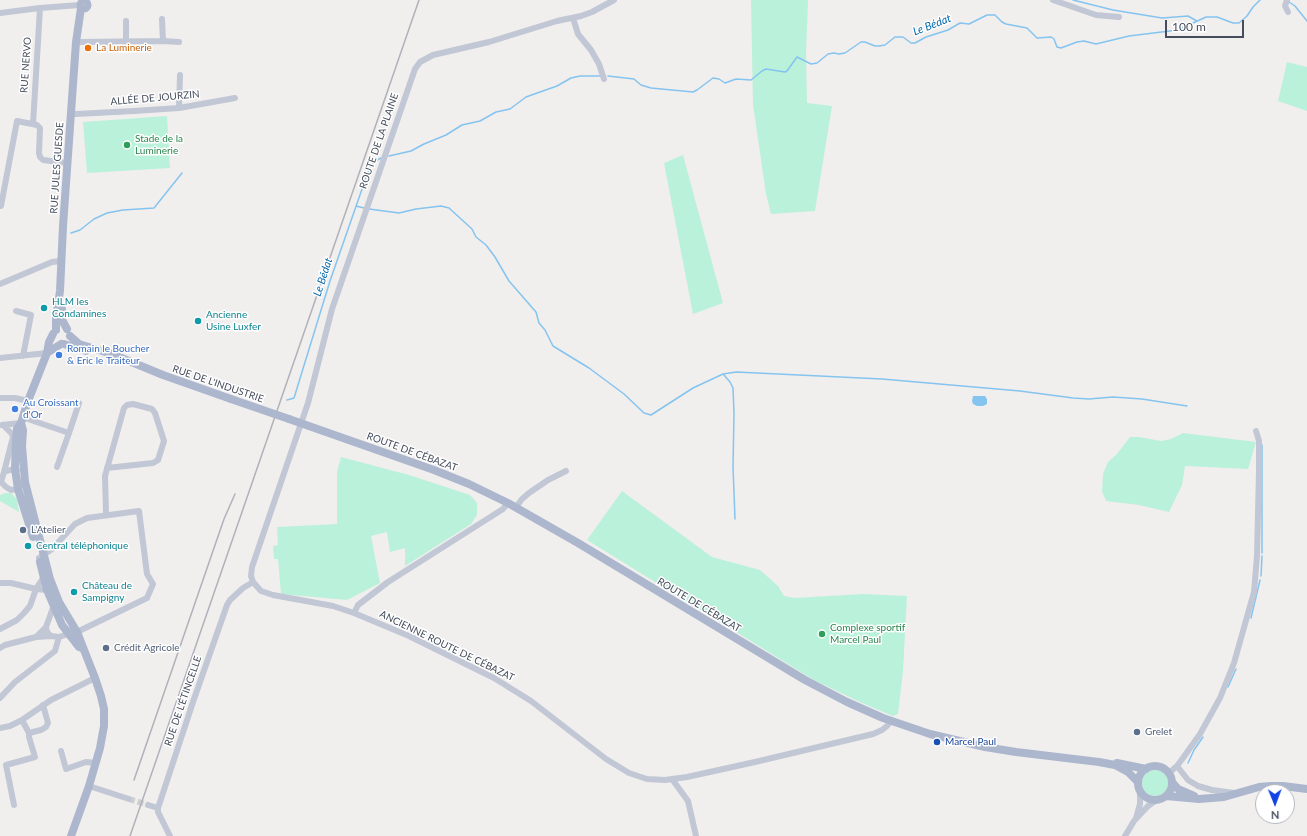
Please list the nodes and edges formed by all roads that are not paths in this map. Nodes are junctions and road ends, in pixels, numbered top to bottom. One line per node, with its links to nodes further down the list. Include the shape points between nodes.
1 (614, 0): 9 (street, ROUTE DE LA PLAINE, via 592,12)
2 (1053, 0): 8 (street, via 1096,15)
3 (1286, 3): 6 (street)
4 (84, 4): 5 (street); 13 (main road, RUE JULES GUESDE); 22 (main road, RUE JULES GUESDE, via 76,42)
5 (40, 8): 7 (street); 21 (street, RUE NERVO)
6 (1288, 12)
7 (0, 13)
8 (1119, 17)
9 (573, 18): 17 (street, via 578,34 592,50); 38 (street, ROUTE DE LA PLAINE, via 433,55 420,62 415,69 332,309)
10 (162, 19): 12 (street)
11 (126, 21): 14 (street)
12 (163, 41): 14 (street); 15 (street)
13 (80, 42): 14 (street); 20 (main road, RUE JULES GUESDE)
14 (126, 42)
15 (179, 42)
16 (180, 75): 19 (street)
17 (604, 79)
18 (235, 98): 19 (street, ALLÉE DE JOURZIN)
19 (179, 108): 20 (street, ALLÉE DE JOURZIN)
20 (76, 114): 28 (main road, RUE JULES GUESDE, via 61,315 62,322)
21 (33, 124): 22 (street, via 40,128 40,157 43,160); 23 (street, via 17,121)
22 (67, 163): 24 (main road, RUE JULES GUESDE)
23 (1, 206)
24 (62, 261): 25 (street, via 52,262); 27 (main road, RUE JULES GUESDE)
25 (0, 284)
26 (16, 311): 31 (street, via 31,315)
27 (54, 332): 28 (main road, via 61,327); 29 (main road, via 54,340); 30 (main road, RUE JULES GUESDE)
28 (69, 332): 29 (main road, via 68,341); 33 (main road, RUE DE L'INDUSTRIE, via 79,344 112,354)
29 (62, 344): 30 (main road); 33 (main road, RUE DE L'INDUSTRIE)
30 (47, 353): 31 (street); 35 (main road, RUE JULES GUESDE)
31 (23, 356): 32 (street)
32 (0, 358)
33 (127, 362): 38 (main road, RUE DE L'INDUSTRIE, bridge)
34 (0, 398): 35 (street)
35 (28, 401): 37 (main road, RUE JULES GUESDE)
36 (80, 403): 41 (street)
37 (22, 420): 39 (street); 41 (street); 42 (main road, RUE JULES GUESDE, via 17,429); 49 (main road)
38 (302, 424): 53 (main road, ROUTE DE CÉBAZAT, via 434,470); 57 (street, via 252,567)
39 (2, 425): 43 (street, via 13,437)
40 (1256, 431): 83 (street, via 1259,441 1259,471 1254,592 1234,664 1220,698)
41 (69, 433): 44 (street)
42 (15, 453): 43 (street); 46 (main road, RUE JULES GUESDE)
43 (3, 460): 48 (street)
44 (57, 467)
45 (107, 468): 45 (street, via 127,405 152,409 156,413 164,441 158,460 153,463); 54 (street, via 104,476)
46 (15, 469): 48 (street); 49 (street); 52 (main road, RUE JULES GUESDE)
47 (566, 471): 53 (street)
48 (4, 472): 51 (street)
49 (24, 473): 50 (main road)
50 (25, 482): 52 (street); 55 (main road)
51 (1, 484): 52 (street, via 11,490)
52 (18, 489): 55 (main road, RUE JULES GUESDE)
53 (512, 505): 61 (street, via 388,582 358,605); 77 (main road, ROUTE DE CÉBAZAT, via 805,680)
54 (106, 514): 55 (street, via 87,518 75,524 52,549); 66 (street, via 139,511 147,574 153,584 147,598)
55 (41, 556): 56 (main road); 60 (main road)
56 (43, 578): 59 (street); 60 (main road)
57 (253, 582): 61 (street, via 261,591 267,593); 98 (street, RUE DE L'ÉTINCELLE, via 230,600 224,612)
58 (0, 583): 59 (street)
59 (36, 589): 60 (street); 65 (street, via 30,606 24,613 17,620)
60 (52, 596): 62 (main road); 63 (main road)
61 (354, 612): 86 (street, ANCIENNE ROUTE DE CÉBAZAT, via 409,636 510,688 629,773 647,778)
62 (53, 615): 63 (street); 64 (street); 67 (main road)
63 (66, 615): 66 (main road)
64 (46, 627): 68 (street); 70 (street)
65 (0, 628)
66 (75, 628): 67 (street); 72 (main road)
67 (68, 634): 69 (street); 72 (main road)
68 (51, 636): 69 (street); 70 (street)
69 (59, 637): 74 (street, via 56,651 15,682)
70 (36, 638): 71 (street)
71 (0, 648)
72 (82, 649): 73 (main road)
73 (95, 678): 75 (street); 82 (main road, via 103,702 104,717)
74 (0, 698)
75 (43, 705): 76 (street); 79 (street, via 48,723 41,730)
76 (22, 720): 78 (street); 79 (street)
77 (891, 721): 81 (main road, ROUTE DE CÉBAZAT, via 930,734 985,747); 86 (street, ANCIENNE ROUTE DE CÉBAZAT, via 882,730 873,734)
78 (0, 728)
79 (29, 733): 97 (street, via 34,757 6,765)
80 (61, 751): 82 (street, via 66,768 86,762)
81 (1099, 762): 84 (main road, ROUTE DE CÉBAZAT, via 1115,762); 89 (main road, ROUTE DE CÉBAZAT, via 1115,765 1128,772)
82 (96, 763): 88 (main road)
83 (1178, 766): 85 (street); 91 (street, via 1188,780 1198,786)
84 (1146, 769): 85 (main road, via 1158,766); 89 (main road, via 1139,777)
85 (1169, 773): 87 (main road)
86 (672, 779): 103 (street, via 688,801)
87 (1172, 782): 92 (main road); 93 (main road, via 1183,792)
88 (89, 786): 94 (street); 100 (main road); 101 (main road)
89 (1139, 786): 95 (main road, via 1147,798); 99 (street, via 1140,804)
90 (1307, 790): 91 (main road, via 1291,786 1271,786)
91 (1237, 794): 93 (main road)
92 (1166, 796): 93 (main road); 95 (main road)
93 (1210, 798)
94 (129, 799)
95 (1158, 800): 99 (street, via 1148,806)
96 (148, 804): 98 (street)
97 (14, 805)
98 (158, 808): 102 (street)
99 (1134, 821): 104 (street)
100 (71, 836)
101 (75, 836)
102 (170, 836)
103 (696, 836)
104 (1125, 836)

